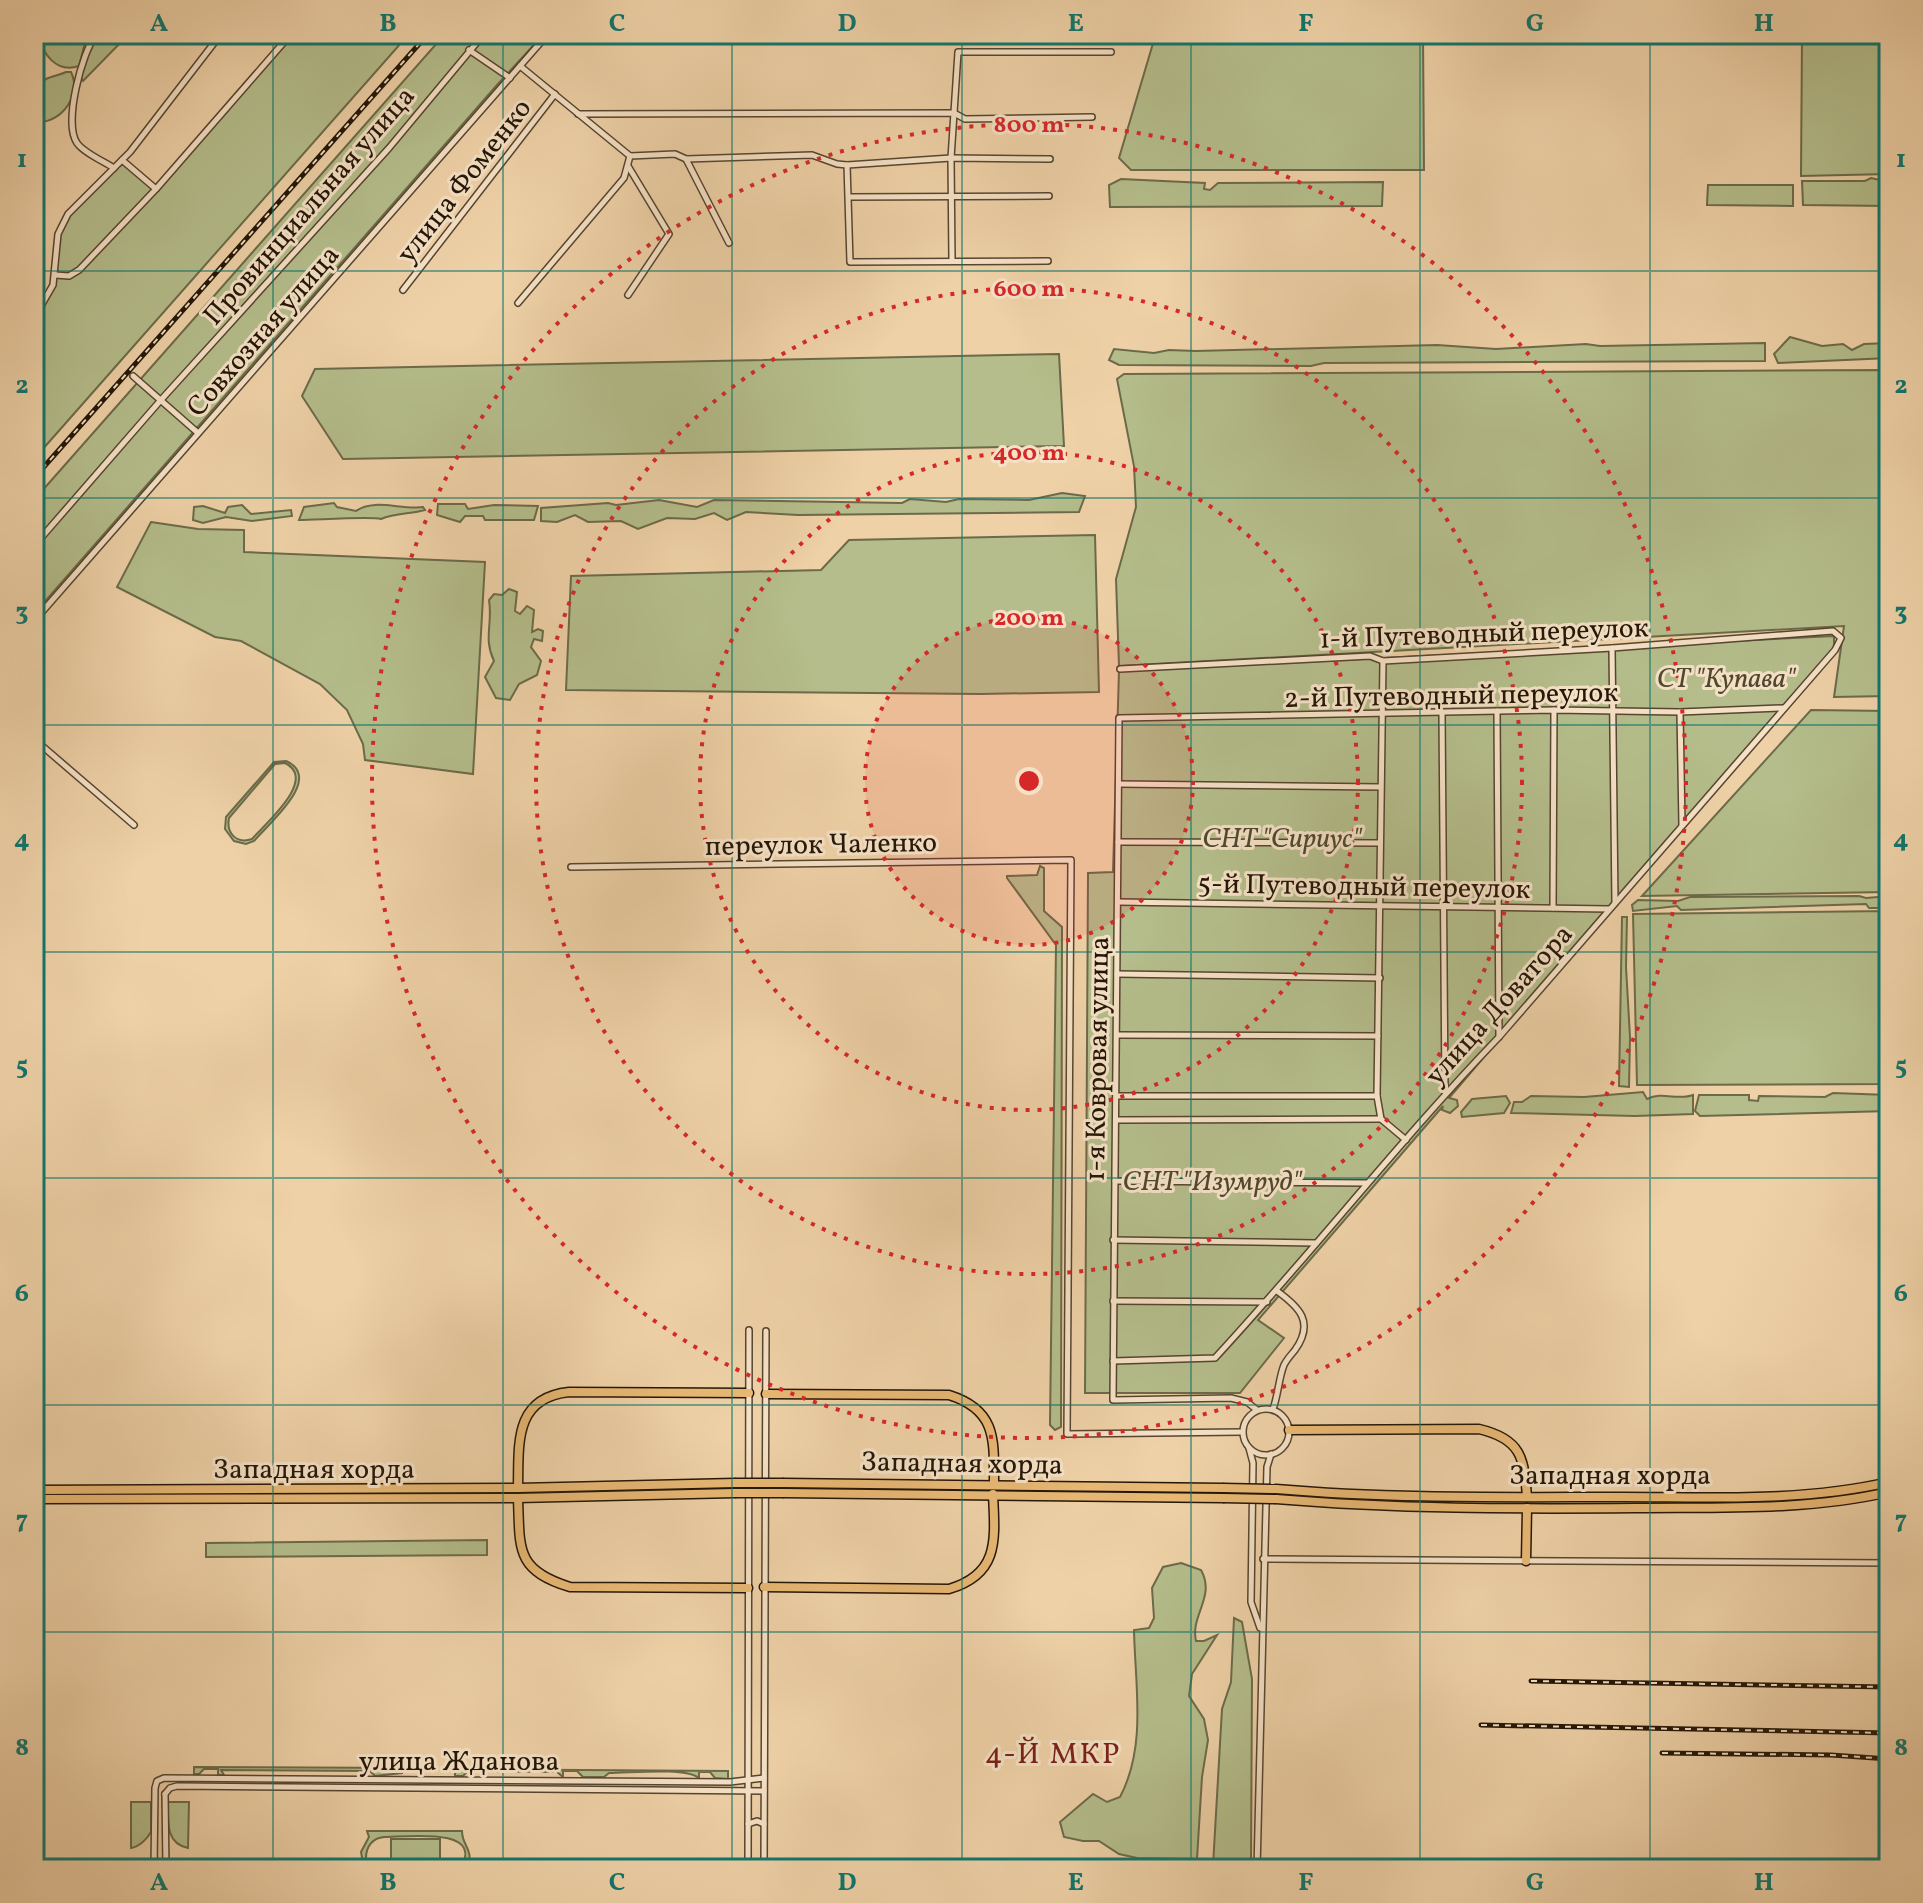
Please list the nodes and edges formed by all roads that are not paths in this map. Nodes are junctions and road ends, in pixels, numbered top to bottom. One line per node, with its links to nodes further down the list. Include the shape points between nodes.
1 (96, 34): 23 (street, via 78,74 75,135 78,145)
2 (221, 34): 20 (street)
3 (291, 34): 24 (street)
4 (484, 34): 8 (street, Провинциальная улица)
5 (548, 34): 10 (street, Совхозная улица)
6 (816, 34): 7 (street)
7 (948, 37)
8 (469, 50): 11 (street); 37 (street, Провинциальная улица, via 389,148)
9 (1111, 52): 13 (street, via 958,52)
10 (520, 66): 11 (street, Совхозная улица); 12 (street)
11 (510, 78): 38 (street, Совхозная улица)
12 (555, 94): 14 (street); 32 (street, улица Фоменко)
13 (954, 113): 14 (street); 15 (street, via 965,119); 17 (street)
14 (578, 114): 16 (street)
15 (1092, 117)
16 (630, 156): 18 (street, via 675,154); 22 (street)
17 (951, 158): 19 (street); 21 (street); 25 (street)
18 (686, 159): 21 (street, via 812,155); 28 (street)
19 (1050, 159)
20 (122, 160): 23 (street); 24 (street)
21 (847, 165): 27 (street)
22 (627, 166): 33 (street, via 669,234); 34 (street, via 624,178)
23 (114, 168): 31 (street, via 68,214 58,234)
24 (156, 189): 31 (street, via 79,270)
25 (951, 196): 26 (street); 27 (street); 29 (street)
26 (1049, 196)
27 (849, 197): 29 (street, via 850,262)
28 (729, 243)
29 (952, 261): 30 (street)
30 (1048, 261)
31 (55, 275): 35 (street)
32 (403, 290)
33 (628, 295)
34 (518, 303)
35 (34, 318)
36 (133, 376): 37 (street)
37 (160, 401): 38 (street); 39 (street, Провинциальная улица)
38 (198, 433): 40 (street, Совхозная улица)
39 (34, 546)
40 (34, 621)
41 (1841, 642): 42 (street, 1-й Путеводный переулок, via 1833,631); 45 (street, улица Доватора)
42 (1612, 648): 43 (street, 1-й Путеводный переулок); 48 (street)
43 (1383, 661): 44 (street, 1-й Путеводный переулок, via 1370,656); 51 (street)
44 (1120, 669)
45 (1784, 708): 49 (street, 2-й Путеводный переулок); 57 (street, улица Доватора)
46 (1554, 710): 47 (street, 2-й Путеводный переулок); 48 (street, 2-й Путеводный переулок); 66 (street)
47 (1497, 711): 50 (street, 2-й Путеводный переулок); 65 (street)
48 (1613, 711): 49 (street, 2-й Путеводный переулок); 62 (street)
49 (1680, 712): 57 (street)
50 (1442, 713): 51 (street, 2-й Путеводный переулок); 64 (street)
51 (1382, 715): 52 (street, 2-й Путеводный переулок); 55 (street)
52 (1119, 718): 54 (street, 1-я Ковровая улица)
53 (34, 739): 56 (street)
54 (1119, 784): 55 (street); 58 (street, 1-я Ковровая улица)
55 (1380, 787): 59 (street)
56 (134, 825)
57 (1682, 825): 62 (street, улица Доватора)
58 (1118, 842): 59 (street); 61 (street, 1-я Ковровая улица)
59 (1380, 843): 63 (street)
60 (571, 867): 94 (street, переулок Чаленко, via 1071,860 1067,1434)
61 (1118, 902): 63 (street, 5-й Путеводный переулок); 68 (street, 1-я Ковровая улица)
62 (1615, 903): 67 (street, улица Доватора)
63 (1380, 906): 64 (street, 5-й Путеводный переулок); 69 (street)
64 (1442, 907): 65 (street, 5-й Путеводный переулок); 73 (street)
65 (1499, 908): 66 (street, 5-й Путеводный переулок); 72 (street)
66 (1553, 908): 67 (street, 5-й Путеводный переулок)
67 (1610, 909): 72 (street, улица Доватора)
68 (1117, 974): 69 (street); 70 (street, 1-я Ковровая улица)
69 (1380, 978): 71 (street)
70 (1117, 1035): 71 (street); 74 (street, 1-я Ковровая улица)
71 (1378, 1036): 75 (street)
72 (1499, 1037): 73 (street, улица Доватора)
73 (1445, 1093): 78 (street, улица Доватора)
74 (1117, 1096): 75 (street); 77 (street, 1-я Ковровая улица)
75 (1377, 1096): 76 (street)
76 (1381, 1119): 77 (street); 78 (street)
77 (1116, 1120): 79 (street, 1-я Ковровая улица)
78 (1406, 1140): 80 (street, улица Доватора)
79 (1115, 1181): 80 (street); 81 (street, 1-я Ковровая улица)
80 (1368, 1183): 82 (street, улица Доватора)
81 (1113, 1240): 82 (street); 84 (street, 1-я Ковровая улица)
82 (1315, 1243): 83 (street, улица Доватора)
83 (1277, 1291): 85 (street, улица Доватора); 91 (street, via 1295,1304 1304,1323 1281,1374)
84 (1113, 1301): 85 (street); 88 (street, 1-я Ковровая улица)
85 (1267, 1302): 88 (street, улица Доватора, via 1215,1358)
86 (749, 1330): 89 (street)
87 (766, 1331): 90 (street)
88 (1113, 1361): 92 (street, 1-я Ковровая улица, via 1113,1400 1231,1398)
89 (749, 1393): 101 (highway, via 569,1392 546,1398 524,1419); 110 (street)
90 (766, 1394): 98 (highway, via 949,1395 967,1401 984,1417 990,1432); 109 (street)
91 (1273, 1409): 92 (street); 93 (street)
92 (1257, 1410): 94 (street)
93 (1289, 1430): 96 (street, via 1286,1443); 103 (highway, via 1493,1432 1521,1456)
94 (1242, 1432): 95 (street)
95 (1249, 1448): 96 (street); 111 (street, via 1251,1602)
96 (1271, 1454): 106 (street)
97 (1889, 1482): 103 (highway, Западная хорда, via 1805,1495)
98 (994, 1489): 101 (highway, Западная хорда, bridge); 102 (highway, Западная хорда, bridge); 109 (highway, via 991,1558 962,1585)
99 (34, 1490): 101 (highway, Западная хорда)
100 (1889, 1492): 105 (highway, Западная хорда, via 1806,1505)
101 (518, 1493): 104 (highway, Западная хорда); 110 (highway, via 520,1544 527,1563 553,1582 570,1587)
102 (1276, 1494): 103 (highway, Западная хорда); 105 (highway, Западная хорда, via 1343,1505)
103 (1527, 1497)
104 (34, 1499)
105 (1527, 1508): 107 (highway)
106 (1263, 1559): 107 (street); 111 (street)
107 (1526, 1561): 108 (street)
108 (1889, 1563)
109 (764, 1587): 112 (street)
110 (748, 1588): 113 (street)
111 (1262, 1632): 124 (street)
112 (764, 1778): 113 (street, улица Жданова); 116 (street)
113 (748, 1780): 114 (street, улица Жданова, via 164,1778); 115 (street)
114 (155, 1786): 117 (street, via 162,1786); 120 (street)
115 (748, 1791): 116 (street, улица Жданова); 117 (street, улица Жданова, via 177,1786); 118 (street)
116 (764, 1791): 119 (street)
117 (165, 1794): 121 (street)
118 (748, 1824): 119 (street); 122 (street)
119 (764, 1824): 123 (street)
120 (154, 1869)
121 (166, 1869)
122 (748, 1869)
123 (764, 1869)
124 (1257, 1869)

